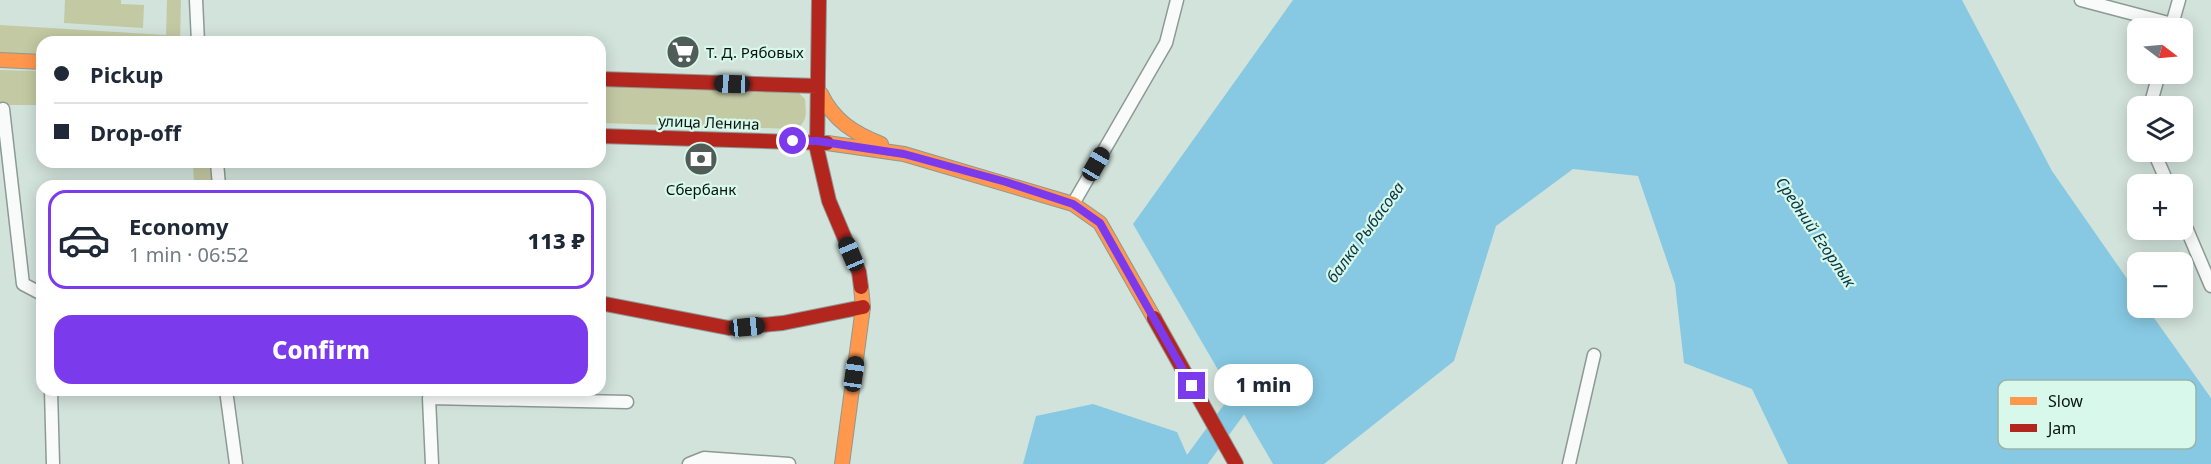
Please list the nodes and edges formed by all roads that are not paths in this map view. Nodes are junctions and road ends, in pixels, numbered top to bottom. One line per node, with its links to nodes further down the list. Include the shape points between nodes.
1 (196, 0): 8 (street)
2 (819, 0): 12 (main road)
3 (1177, 0): 17 (street, via 1166,44)
4 (2080, 0): 6 (street)
5 (2179, 0): 7 (street)
6 (2144, 18)
7 (2174, 18)
8 (198, 36)
9 (0, 60): 10 (main road)
10 (36, 62)
11 (606, 79): 12 (main road)
12 (818, 86): 15 (main road); 16 (main road, via 830,114 854,133)
13 (3, 109): 20 (street, via 23,284)
14 (606, 136): 15 (main road, улица Ленина)
15 (817, 141): 16 (main road, улица Ленина); 22 (main road, via 829,201 859,272)
16 (904, 154): 17 (main road)
17 (1073, 204): 35 (main road, via 1100,223)
18 (2191, 240): 19 (street)
19 (2211, 286)
20 (36, 291)
21 (606, 304): 22 (main road, via 729,328 783,323)
22 (863, 307): 34 (main road)
23 (1594, 355): 36 (street)
24 (51, 396): 29 (street)
25 (227, 396): 30 (street)
26 (495, 396): 31 (street, via 429,398)
27 (542, 396): 28 (street)
28 (627, 402)
29 (53, 464)
30 (236, 464)
31 (432, 464)
32 (689, 464): 33 (street, via 704,458)
33 (789, 464)
34 (842, 464)
35 (1236, 464)
36 (1569, 464)

